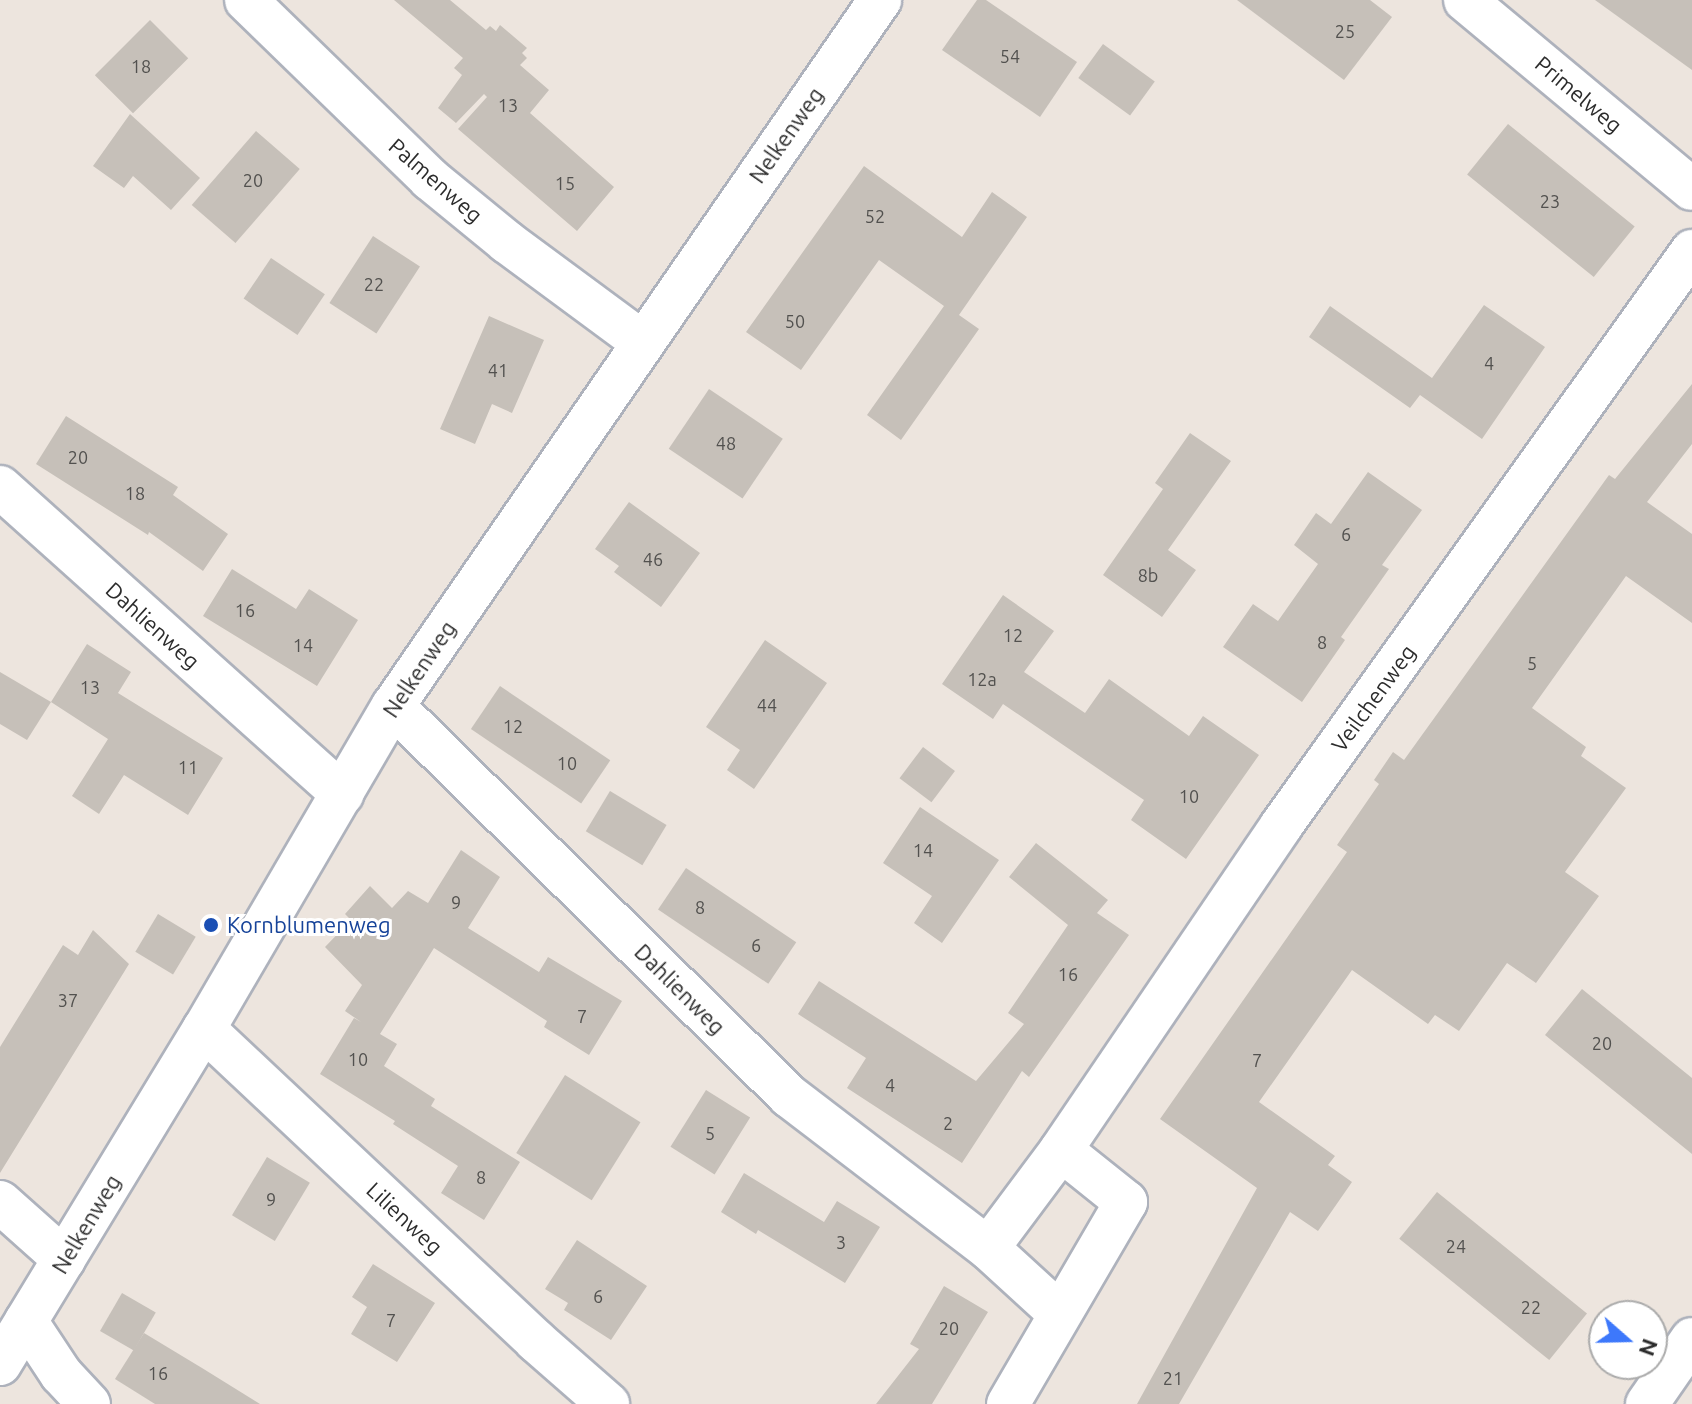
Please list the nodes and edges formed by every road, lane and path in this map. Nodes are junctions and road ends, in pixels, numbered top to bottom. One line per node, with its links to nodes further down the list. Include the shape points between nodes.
1 (246, 0): 6 (street, Palmenweg, via 430,179)
2 (880, 0): 6 (street, Nelkenweg)
3 (1465, 0): 4 (street, Primelweg)
4 (1692, 189)
5 (1692, 251): 11 (street, Veilchenweg, via 1290,813)
6 (642, 342): 8 (street, Nelkenweg)
7 (0, 487): 9 (street, Dahlienweg)
8 (393, 706): 9 (street, Nelkenweg); 13 (street, Dahlienweg, via 789,1096)
9 (342, 794): 10 (street, Nelkenweg)
10 (204, 1029): 14 (street, Nelkenweg); 20 (street, Lilienweg)
11 (1061, 1150): 13 (street, Veilchenweg); 15 (street, via 1126,1202)
12 (0, 1202): 14 (street)
13 (988, 1248): 15 (street)
14 (64, 1259): 16 (street, Nelkenweg)
15 (1059, 1313): 21 (street)
16 (26, 1321): 18 (street, Nelkenweg); 19 (street, via 61,1374)
17 (1692, 1339): 22 (street)
18 (0, 1364)
19 (89, 1404)
20 (608, 1404)
21 (1008, 1404)
22 (1647, 1404)

